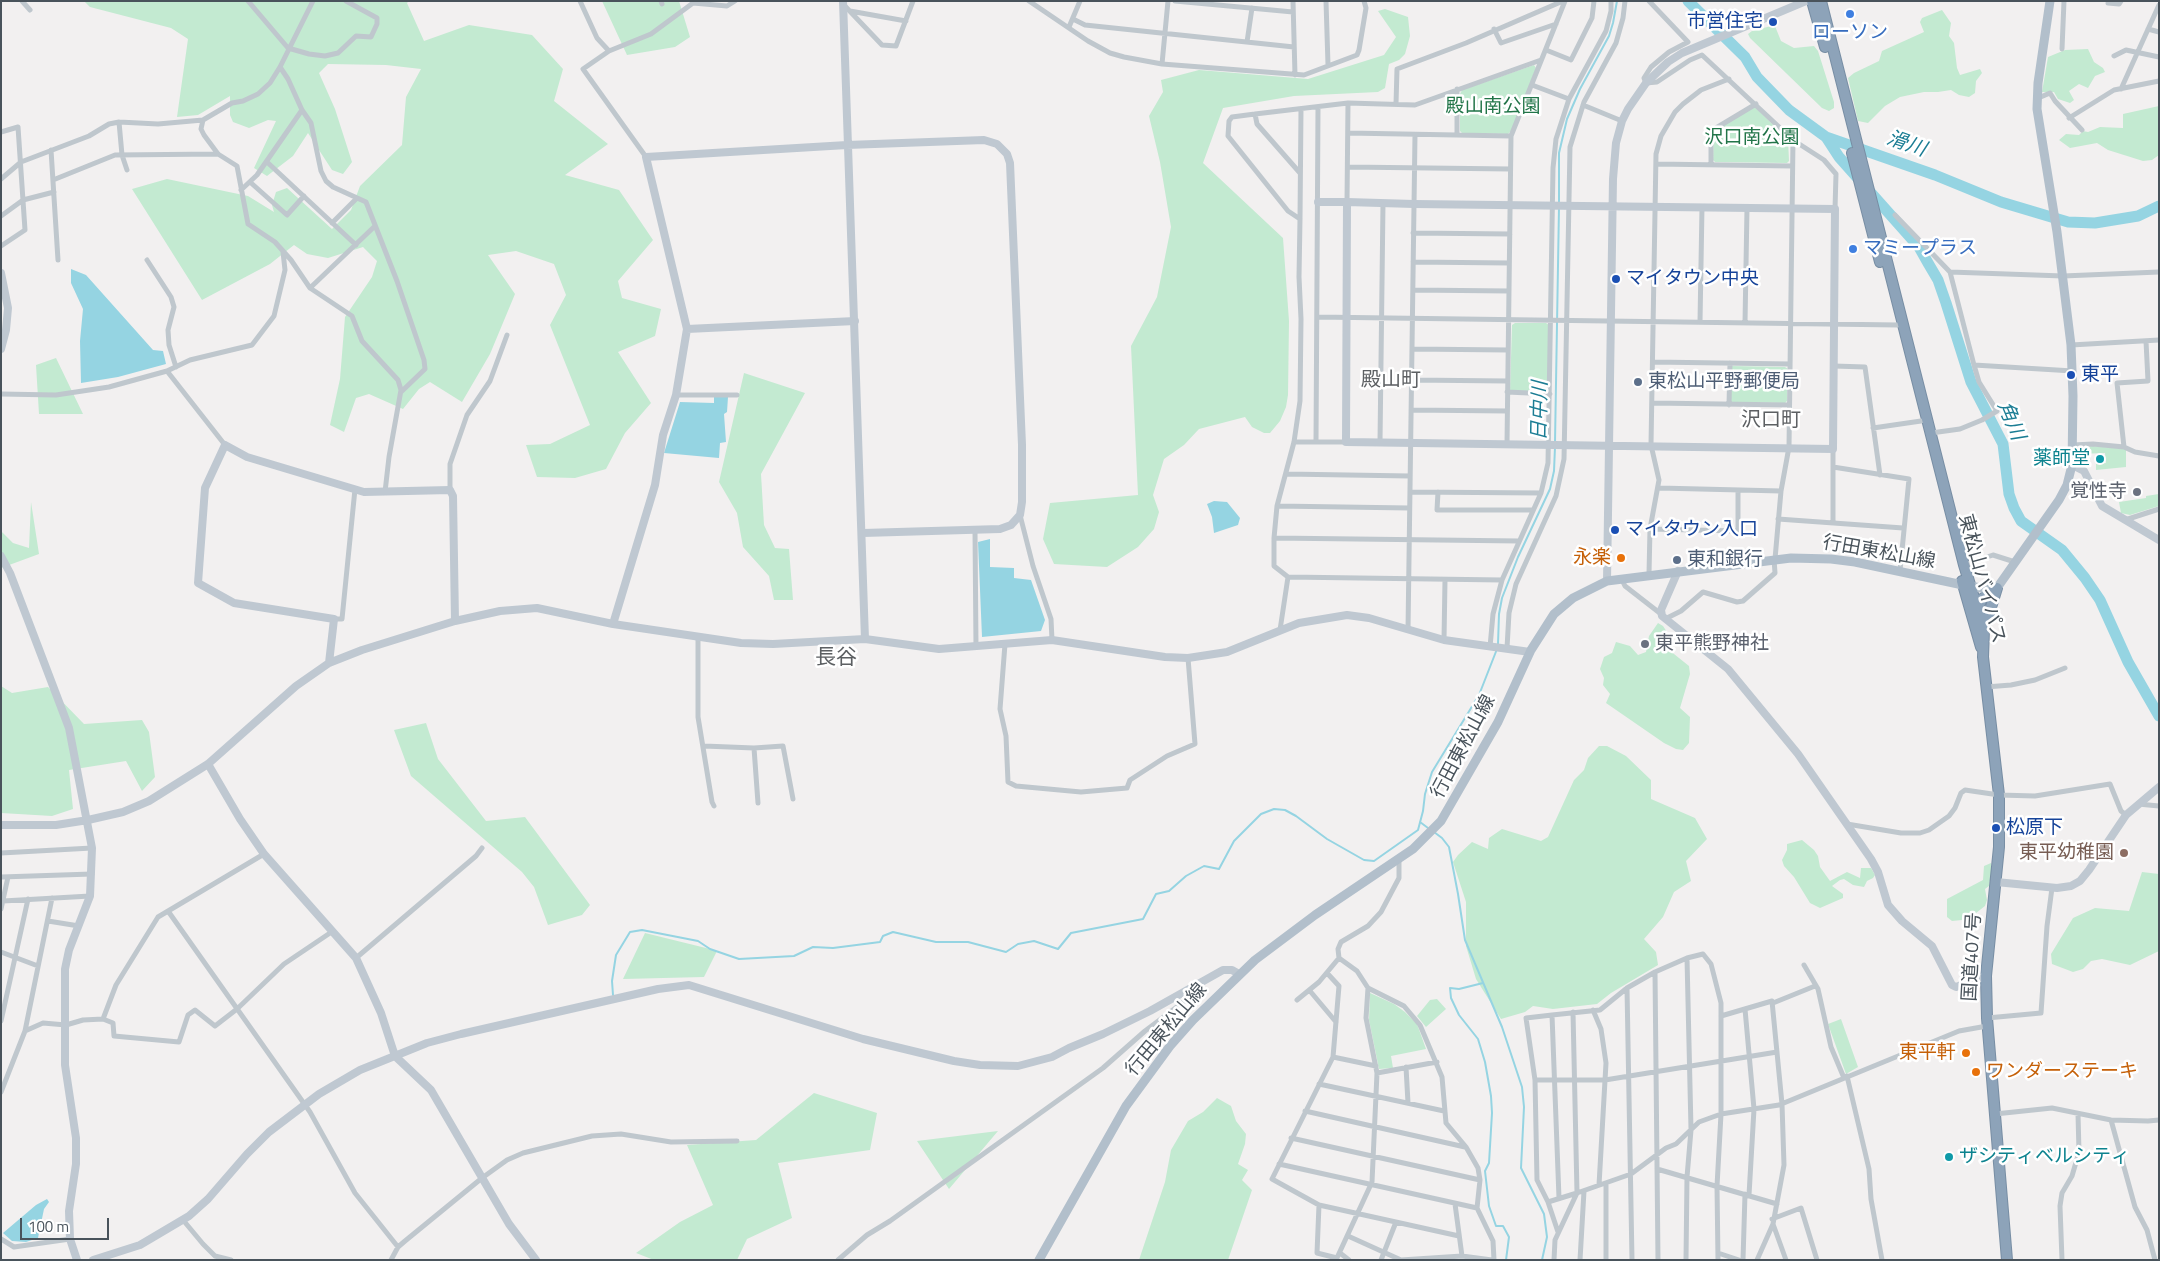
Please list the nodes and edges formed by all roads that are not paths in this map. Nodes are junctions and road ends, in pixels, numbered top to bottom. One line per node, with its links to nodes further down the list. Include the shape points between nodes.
1 (22, 1): 32 (street)
2 (248, 1): 45 (street)
3 (313, 1): 45 (street)
4 (346, 1): 45 (street, via 377,18 371,37 356,36 338,53 325,56)
5 (580, 1): 48 (street, via 597,38)
6 (735, 1): 27 (street, via 727,6)
7 (913, 1): 36 (street)
8 (1029, 1): 38 (street)
9 (1080, 1): 35 (street)
10 (1168, 1): 42 (street)
11 (1175, 1): 31 (street)
12 (1293, 1): 34 (street)
13 (1326, 1): 54 (street)
14 (1364, 1): 54 (street, via 1366,8 1360,50 1356,55)
15 (1564, 1): 37 (street); 39 (street)
16 (1594, 1): 46 (street, via 1592,18 1571,60)
17 (1611, 1): 64 (street, via 1606,31)
18 (1625, 1): 69 (street, via 1616,43)
19 (1649, 1): 59 (street, via 1688,42 1651,67 1644,78)
20 (1806, 1): 59 (street, via 1668,62)
21 (1812, 1): 63 (highway)
22 (1821, 1): 63 (highway)
23 (2050, 1): 65 (main road)
24 (2064, 1): 47 (street)
25 (2121, 1): 29 (street, via 2119,4)
26 (692, 2): 27 (street); 48 (street, via 651,34)
27 (717, 3)
28 (843, 3): 33 (street); 85 (street)
29 (2108, 3)
30 (2159, 6): 40 (street)
31 (1252, 8): 34 (street); 43 (street)
32 (30, 10)
33 (850, 11): 36 (street); 36 (street, via 882,45 896,46)
34 (1293, 12): 44 (street)
35 (1073, 20): 38 (street); 42 (street, via 1085,25)
36 (906, 21)
37 (1556, 24): 39 (street, via 1500,44); 46 (street)
38 (1069, 27): 53 (street, via 1110,53)
39 (1494, 29): 67 (street, via 1397,69)
40 (2148, 29): 41 (street); 49 (street)
41 (2159, 32)
42 (1165, 34): 43 (street); 53 (street)
43 (1247, 42): 44 (street)
44 (1294, 47): 56 (street)
45 (288, 48): 55 (street)
46 (1546, 50): 52 (street)
47 (2062, 50)
48 (609, 51): 89 (street, via 583,70)
49 (2138, 52): 50 (street, via 2126,50); 51 (street); 62 (street)
50 (2114, 56)
51 (2159, 57)
52 (1541, 60): 60 (street); 61 (street)
53 (1162, 64): 56 (street)
54 (1328, 65): 56 (street, via 1304,75)
55 (280, 67): 72 (street); 75 (street, via 258,94 232,103)
56 (1295, 75)
57 (1729, 79): 59 (street, via 1702,55 1657,82); 68 (street); 92 (street, via 1701,90 1675,112 1658,143)
58 (2159, 81): 62 (street)
59 (1646, 83): 76 (street)
60 (1532, 85): 64 (street); 83 (street)
61 (1457, 89): 67 (street, via 1415,105); 82 (street)
62 (2121, 89): 74 (street, via 2101,97)
63 (1840, 91): 121 (highway)
64 (1569, 99): 113 (street, via 1556,139)
65 (2036, 99): 74 (street, via 2050,93); 139 (main road)
66 (1348, 103): 67 (street); 70 (street); 80 (street)
67 (1396, 104)
68 (1756, 104): 84 (street); 93 (street, via 1711,131)
69 (1583, 105): 76 (street); 114 (street, via 1570,147)
70 (1318, 107): 71 (street); 108 (street)
71 (1301, 109): 73 (street); 99 (street)
72 (302, 110): 91 (street); 106 (street, via 311,123 320,171 326,181)
73 (1255, 114): 99 (street, via 1257,124); 124 (street, via 1232,118 1228,136 1288,211)
74 (2069, 118): 78 (street)
75 (203, 120): 77 (street, via 158,124); 87 (street, via 201,129)
76 (1622, 121): 115 (street, via 1614,156)
77 (118, 122): 86 (street); 88 (street)
78 (2082, 130)
79 (1, 132): 90 (street, via 18,127)
80 (1348, 133): 81 (street); 95 (street)
81 (1415, 135): 82 (street); 96 (street)
82 (1457, 135): 83 (street)
83 (1511, 136): 97 (street)
84 (1793, 140): 94 (street); 120 (street, via 1824,160 1836,174)
85 (847, 145): 89 (street); 148 (street); 224 (street, via 984,140 997,144 1007,154 1010,163 1022,445)
86 (51, 150): 90 (street); 101 (street)
87 (218, 154): 88 (street); 103 (street, via 237,166)
88 (122, 155): 98 (street); 101 (street)
89 (646, 157): 158 (street)
90 (21, 162): 100 (street); 107 (street)
91 (267, 162): 102 (street); 105 (street)
92 (1656, 164): 93 (street); 116 (street)
93 (1711, 165): 94 (street)
94 (1792, 166): 119 (street)
95 (1348, 167): 96 (street); 109 (street)
96 (1414, 168): 97 (street); 111 (street)
97 (1510, 169): 112 (street)
98 (127, 170)
99 (1300, 173): 124 (street)
100 (1, 179)
101 (53, 180): 104 (street)
102 (250, 182): 103 (street); 105 (street, via 287,214)
103 (241, 190): 131 (street, via 248,224 275,242)
104 (54, 192): 107 (street); 132 (street)
105 (304, 196): 125 (street)
106 (357, 198): 125 (street); 126 (street, via 366,202)
107 (23, 200): 123 (street); 130 (street, via 26,230)
108 (1318, 202): 109 (street); 143 (street)
109 (1348, 202): 110 (street); 144 (street)
110 (1383, 203): 111 (street); 145 (street)
111 (1414, 204): 112 (street); 127 (street)
112 (1510, 205): 113 (street); 128 (street)
113 (1552, 205): 114 (street); 149 (street)
114 (1568, 205): 115 (street); 150 (street)
115 (1613, 206): 116 (street); 151 (street)
116 (1655, 206): 117 (street); 152 (street)
117 (1702, 207): 118 (street); 153 (street)
118 (1747, 208): 119 (street); 154 (street)
119 (1792, 209): 120 (street); 155 (street)
120 (1835, 209): 156 (street)
121 (1870, 211): 157 (highway, 東松山バイパス); 189 (highway, 東松山バイパス)
122 (1895, 215): 136 (street)
123 (1, 216)
124 (1300, 219): 190 (street, via 1300,402)
125 (332, 223): 129 (street)
126 (375, 226): 129 (street); 176 (street, via 424,360 424,369)
127 (1414, 233): 128 (street); 134 (street)
128 (1510, 234): 135 (street)
129 (356, 245): 140 (street)
130 (1, 246)
131 (283, 252): 140 (street); 171 (street, via 284,270 274,316 252,345 190,360)
132 (58, 260)
133 (148, 260): 171 (street, via 171,296 174,308 168,330 169,345)
134 (1413, 262): 135 (street); 141 (street)
135 (1509, 263): 142 (street)
136 (1950, 272): 139 (street); 169 (street)
137 (2159, 272): 139 (street)
138 (1, 273): 163 (street, via 8,308)
139 (2063, 276): 162 (main road)
140 (310, 288): 176 (street, via 352,316 362,342 398,380)
141 (1413, 290): 142 (street); 146 (street)
142 (1509, 291): 147 (street)
143 (1317, 317): 144 (street); 191 (street)
144 (1347, 317): 145 (street); 192 (street)
145 (1382, 318): 146 (street); 193 (street)
146 (1413, 318): 147 (street); 164 (street)
147 (1508, 319): 149 (street); 165 (street)
148 (855, 320): 158 (street); 231 (street)
149 (1551, 320): 150 (street); 179 (street)
150 (1566, 320): 151 (street); 197 (street)
151 (1611, 321): 152 (street); 201 (street)
152 (1653, 322): 153 (street); 166 (street)
153 (1700, 322): 154 (street)
154 (1745, 323): 155 (street)
155 (1791, 323): 156 (street); 168 (street)
156 (1834, 324): 157 (street); 170 (street)
157 (1898, 325): 187 (highway, 東松山バイパス)
158 (687, 329): 180 (street)
159 (507, 335): 213 (street, via 490,381 466,415 450,464)
160 (2159, 340): 161 (street)
161 (2146, 341): 162 (street); 203 (street, via 2148,381 2116,383)
162 (2072, 345): 173 (main road)
163 (1, 349)
164 (1412, 349): 165 (street); 174 (street)
165 (1508, 350): 175 (street)
166 (1653, 362): 167 (street); 182 (street)
167 (1730, 363): 168 (street); 183 (street)
168 (1790, 364): 184 (street)
169 (1974, 365): 173 (street); 189 (street, via 1979,382 1996,411 1960,429)
170 (1834, 366): 188 (street, via 1865,367); 204 (street)
171 (176, 367): 172 (street)
172 (167, 371): 178 (street, via 109,387 56,395); 198 (street)
173 (2073, 371): 200 (main road)
174 (1412, 380): 175 (street); 185 (street)
175 (1508, 380): 177 (street)
176 (401, 392): 216 (street)
177 (1507, 392): 179 (street); 186 (street)
178 (1, 394)
179 (1550, 394): 196 (street)
180 (676, 395): 181 (street); 256 (street, via 663,435 654,486)
181 (737, 395)
182 (1653, 404): 183 (street); 199 (street)
183 (1729, 405): 184 (street)
184 (1789, 405): 202 (street)
185 (1411, 410): 186 (street); 194 (street)
186 (1507, 412): 195 (street)
187 (1921, 422): 188 (street); 249 (highway, 東松山バイパス)
188 (1873, 428): 209 (street)
189 (1930, 433): 239 (highway, 東松山バイパス)
190 (1294, 442): 191 (street); 208 (street)
191 (1316, 442): 192 (street)
192 (1346, 442): 193 (street)
193 (1380, 442): 194 (street)
194 (1410, 442): 195 (street); 210 (street)
195 (1507, 444): 196 (street)
196 (1550, 444): 197 (street); 219 (street)
197 (1564, 444): 201 (street); 267 (street, via 1556,496 1516,584)
198 (225, 445): 212 (street, via 247,457); 254 (street, via 205,488 198,583 234,603)
199 (1651, 445): 201 (street); 202 (street); 211 (street)
200 (2073, 445): 203 (street); 206 (main road)
201 (1610, 446): 248 (street)
202 (1789, 447): 204 (street); 215 (street)
203 (2124, 447): 205 (street)
204 (1833, 449): 207 (street)
205 (2159, 456)
206 (2072, 465): 226 (street, via 2084,471 2102,506); 238 (main road, via 2063,493)
207 (1833, 467): 209 (street); 227 (street)
208 (1286, 474): 210 (street); 220 (street)
209 (1880, 475): 228 (street, via 1909,479)
210 (1410, 476): 217 (street)
211 (1659, 488): 214 (street); 229 (street)
212 (355, 489): 216 (street); 254 (street, via 342,618)
213 (450, 490): 216 (street); 255 (street, via 454,496)
214 (1738, 490): 215 (street); 229 (street, via 1738,531)
215 (1781, 491): 225 (street)
216 (385, 492)
217 (1410, 492): 218 (street); 221 (street)
218 (1438, 492): 219 (street); 223 (street, via 1437,510)
219 (1541, 493): 223 (street)
220 (1277, 506): 221 (street); 232 (street)
221 (1410, 508): 233 (street)
222 (2159, 509): 226 (street)
223 (1533, 510): 235 (street)
224 (1020, 515): 230 (street, via 1011,525 1000,529); 262 (street, via 1051,619)
225 (1778, 519): 227 (street); 237 (street)
226 (2125, 520): 234 (street)
227 (1833, 523): 228 (street)
228 (1903, 528): 241 (street)
229 (1650, 529): 242 (street)
230 (975, 531): 231 (street); 265 (street)
231 (863, 533): 261 (street)
232 (1274, 538): 233 (street); 243 (street, via 1274,566)
233 (1409, 540): 235 (street); 245 (street)
234 (2159, 540)
235 (1519, 541): 247 (street)
236 (1, 556): 285 (street, via 69,728)
237 (1775, 559): 240 (main road, 行田東松山線); 241 (main road, 行田東松山線, via 1831,559); 252 (street, via 1775,573 1743,601 1703,592 1681,611)
238 (2015, 562): 239 (street, via 1993,555); 250 (main road)
239 (1964, 565): 249 (highway, 東松山バイパス)
240 (1678, 571): 242 (main road, 行田東松山線); 252 (street)
241 (1900, 572): 249 (main road, 行田東松山線)
242 (1649, 574): 244 (main road, 行田東松山線)
243 (1288, 577): 245 (street); 257 (street)
244 (1622, 578): 248 (main road, 行田東松山線); 252 (street, via 1626,586)
245 (1408, 579): 246 (street); 259 (street)
246 (1445, 580): 247 (street); 263 (street)
247 (1502, 580): 266 (street)
248 (1607, 581): 268 (main road, 行田東松山線, via 1573,598 1554,614)
249 (1967, 586): 250 (main road, 行田東松山線); 251 (highway, 東松山バイパス); 253 (highway, 東松山バイパス)
250 (1997, 588): 251 (highway, via 1982,598); 258 (highway)
251 (1977, 606): 253 (highway); 258 (highway, 東松山バイパス)
252 (1663, 616): 286 (street, via 1737,679 1798,754)
253 (1973, 618): 269 (highway, 東松山バイパス)
254 (334, 620): 271 (street)
255 (455, 621): 256 (street, via 530,608); 271 (street)
256 (613, 624): 260 (street)
257 (1280, 630): 259 (street, via 1314,620 1347,616 1369,618); 270 (street, via 1227,652)
258 (1984, 630): 269 (highway, 東松山バイパス)
259 (1408, 631): 263 (street)
260 (698, 636): 261 (street, via 773,644); 274 (street, via 698,717)
261 (865, 638): 265 (street, via 939,648)
262 (1052, 640): 264 (street); 270 (street)
263 (1444, 640): 266 (street)
264 (1005, 644): 265 (street); 270 (street, via 1000,709 1006,736 1008,782 1016,786 1080,792 1127,788 1130,780 1167,756 1195,744)
265 (976, 647)
266 (1490, 647): 267 (street)
267 (1506, 648): 268 (street)
268 (1530, 652): 292 (main road, 行田東松山線, via 1498,722 1450,808 1431,833)
269 (1983, 657): 273 (highway, 国道407号)
270 (1188, 658)
271 (328, 663): 276 (street, via 296,686)
272 (2065, 668): 273 (street, via 2035,680)
273 (1986, 686): 278 (highway, 国道407号)
274 (704, 746): 275 (street); 282 (street)
275 (754, 748): 279 (street, via 783,746); 280 (street)
276 (208, 764): 285 (street, via 149,801 123,812); 291 (street)
277 (2159, 787): 281 (street)
278 (1999, 795): 284 (street, via 2044,795 2110,784 2121,811); 286 (street, via 1964,790 1949,816 1920,833); 296 (highway, 国道407号)
279 (793, 799)
280 (758, 803)
281 (2138, 804): 283 (street); 284 (street)
282 (714, 806)
283 (2159, 806)
284 (2126, 815): 297 (street, via 2084,876 2071,886)
285 (88, 820): 287 (street, via 56,825); 288 (street)
286 (1847, 824): 317 (street, via 1878,872 1888,905 1932,946 1952,985 1956,987)
287 (1, 825)
288 (92, 848): 290 (street); 293 (street)
289 (482, 848): 309 (street)
290 (1, 853)
291 (264, 854): 303 (street); 306 (street)
292 (1399, 859): 310 (street, via 1399,878 1381,912 1368,926 1341,942); 316 (main road, 行田東松山線, via 1284,938)
293 (92, 874): 295 (street); 298 (street)
294 (1, 877): 295 (street)
295 (8, 877): 301 (street)
296 (1996, 882): 297 (street); 317 (highway, 国道407号)
297 (2052, 888): 334 (street, via 2041,1014)
298 (90, 896): 299 (street); 305 (street)
299 (52, 898): 300 (street); 304 (street)
300 (28, 900): 301 (street); 308 (street)
301 (3, 901): 302 (street)
302 (1, 909)
303 (168, 911): 325 (street); 331 (street, via 158,917 116,985)
304 (48, 921): 305 (street); 313 (street)
305 (79, 926): 335 (street, via 65,969)
306 (333, 931): 309 (street); 325 (street, via 284,964)
307 (1, 952): 308 (street)
308 (15, 957): 313 (street); 332 (street)
309 (356, 958): 338 (street)
310 (1339, 958): 315 (street); 320 (street, via 1356,971)
311 (1687, 958): 314 (street); 330 (street, via 1703,954 1711,964); 345 (street)
312 (1804, 965): 319 (street)
313 (38, 966): 336 (street)
314 (1656, 972): 321 (street); 347 (street)
315 (1328, 973): 322 (street); 333 (street, via 1339,986)
316 (1239, 974): 318 (street, via 1223,970); 417 (main road, 行田東松山線, via 1188,1027 1148,1076 1107,1138)
317 (1986, 976): 334 (highway, 国道407号)
318 (1200, 983): 338 (street, via 1103,1034 1052,1057 1018,1066 954,1061 863,1039 689,985 658,989 461,1034); 416 (street, via 1194,994 1103,1068 860,1240)
319 (1815, 986): 324 (street); 351 (street, via 1831,1047)
320 (1368, 988): 341 (street, via 1410,1011 1420,1025); 343 (street, via 1366,1018)
321 (1627, 988): 327 (street, via 1600,1010); 350 (street)
322 (1310, 991): 323 (street); 333 (street)
323 (1297, 1000)
324 (1773, 1003): 326 (street); 337 (street)
325 (237, 1009): 331 (street, via 215,1026 195,1010 188,1015 179,1042 114,1036 113,1023); 360 (street)
326 (1745, 1009): 330 (street); 340 (street)
327 (1593, 1010): 328 (street); 355 (street, via 1601,1029)
328 (1573, 1012): 329 (street); 354 (street)
329 (1552, 1015): 352 (street, via 1526,1018); 353 (street)
330 (1720, 1016): 342 (street)
331 (103, 1019): 335 (street)
332 (1, 1022)
333 (1336, 1022): 339 (street)
334 (1987, 1022): 351 (street); 366 (highway, 国道407号)
335 (66, 1025): 336 (street, via 43,1023); 404 (street, via 65,1065 76,1138 69,1211)
336 (25, 1032): 349 (street)
337 (1777, 1052): 340 (street); 361 (street)
338 (396, 1056): 360 (street, via 360,1070); 380 (street, via 431,1090)
339 (1333, 1057): 343 (street); 356 (street)
340 (1749, 1057): 342 (street); 362 (street)
341 (1436, 1062): 344 (street); 364 (street, via 1444,1090)
342 (1720, 1062): 345 (street); 365 (street)
343 (1376, 1066): 348 (street)
344 (1406, 1067): 348 (street); 359 (street)
345 (1690, 1067): 347 (street); 371 (street)
346 (1, 1072): 349 (street)
347 (1656, 1072): 350 (street); 375 (street)
348 (1377, 1073): 358 (street)
349 (8, 1075): 357 (street)
350 (1630, 1076): 355 (street); 379 (street)
351 (1845, 1077): 361 (street); 431 (street, via 1870,1169 1871,1199)
352 (1535, 1080): 353 (street); 391 (street, via 1537,1180)
353 (1554, 1080): 354 (street); 390 (street)
354 (1576, 1080): 355 (street); 388 (street)
355 (1605, 1080): 385 (street)
356 (1320, 1084): 358 (street); 363 (street)
357 (1, 1092)
358 (1375, 1096): 359 (street); 370 (street)
359 (1408, 1103): 364 (street)
360 (305, 1104): 397 (street, via 269,1132 208,1199); 405 (street, via 355,1194)
361 (1782, 1104): 362 (street); 393 (street, via 1784,1165)
362 (1754, 1109): 365 (street); 389 (street)
363 (1305, 1111): 370 (street); 372 (street)
364 (1444, 1111): 374 (street, via 1448,1128)
365 (1721, 1114): 371 (street, via 1699,1122); 386 (street)
366 (1995, 1114): 367 (street, via 2052,1108); 432 (highway, 国道407号)
367 (2078, 1114): 368 (street); 433 (street, via 2080,1152 2062,1193 2060,1206)
368 (2110, 1120): 369 (street); 434 (street, via 2135,1207 2147,1230)
369 (2159, 1120)
370 (1374, 1126): 374 (street); 376 (street)
371 (1691, 1129): 375 (street, via 1676,1144); 381 (street)
372 (1291, 1138): 376 (street); 377 (street)
373 (737, 1141): 380 (street, via 671,1142 621,1134 592,1136 523,1153)
374 (1466, 1148): 382 (street, via 1478,1168)
375 (1658, 1154): 378 (street); 379 (street)
376 (1373, 1155): 382 (street); 384 (street)
377 (1279, 1164): 384 (street); 394 (street, via 1272,1179)
378 (1657, 1169): 381 (street); 425 (street)
379 (1632, 1174): 383 (street); 424 (street)
380 (482, 1178): 405 (street); 415 (street, via 509,1224)
381 (1687, 1178): 386 (street); 426 (street)
382 (1480, 1180): 395 (street)
383 (1606, 1183): 385 (street); 423 (street)
384 (1371, 1185): 392 (street); 396 (street)
385 (1599, 1185): 387 (street)
386 (1717, 1186): 389 (street); 409 (street)
387 (1584, 1191): 388 (street); 422 (street)
388 (1577, 1193): 390 (street); 400 (street)
389 (1747, 1195): 393 (street); 427 (street)
390 (1559, 1198): 391 (street)
391 (1548, 1202): 400 (street)
392 (1455, 1204): 395 (street); 402 (street)
393 (1777, 1204): 398 (street)
394 (1319, 1205): 396 (street); 410 (street, via 1317,1253)
395 (1477, 1208): 420 (street, via 1493,1241)
396 (1358, 1213): 399 (street); 401 (street)
397 (183, 1220): 412 (street, via 140,1245); 413 (street, via 215,1256)
398 (1773, 1221): 428 (street); 429 (street); 430 (street, via 1801,1208)
399 (1396, 1222): 402 (street); 407 (street)
400 (1558, 1232): 421 (street, via 1554,1240)
401 (1348, 1236): 406 (street); 407 (street)
402 (1459, 1236): 408 (street)
403 (1, 1239): 404 (street, via 14,1247)
404 (70, 1239): 411 (street)
405 (398, 1247): 414 (street)
406 (1340, 1252): 410 (street); 418 (street)
407 (1384, 1253): 408 (street, via 1407,1260); 419 (street)
408 (1462, 1256): 420 (street)
409 (1718, 1257): 427 (street)
410 (1337, 1259)
411 (77, 1260)
412 (93, 1260)
413 (231, 1260)
414 (391, 1260)
415 (536, 1260)
416 (838, 1260)
417 (1039, 1260)
418 (1349, 1260)
419 (1382, 1260)
420 (1493, 1260)
421 (1554, 1260)
422 (1580, 1260)
423 (1606, 1260)
424 (1632, 1260)
425 (1658, 1260)
426 (1686, 1260)
427 (1741, 1260)
428 (1757, 1260)
429 (1786, 1260)
430 (1817, 1260)
431 (1882, 1260)
432 (2008, 1260)
433 (2062, 1260)
434 (2155, 1260)

